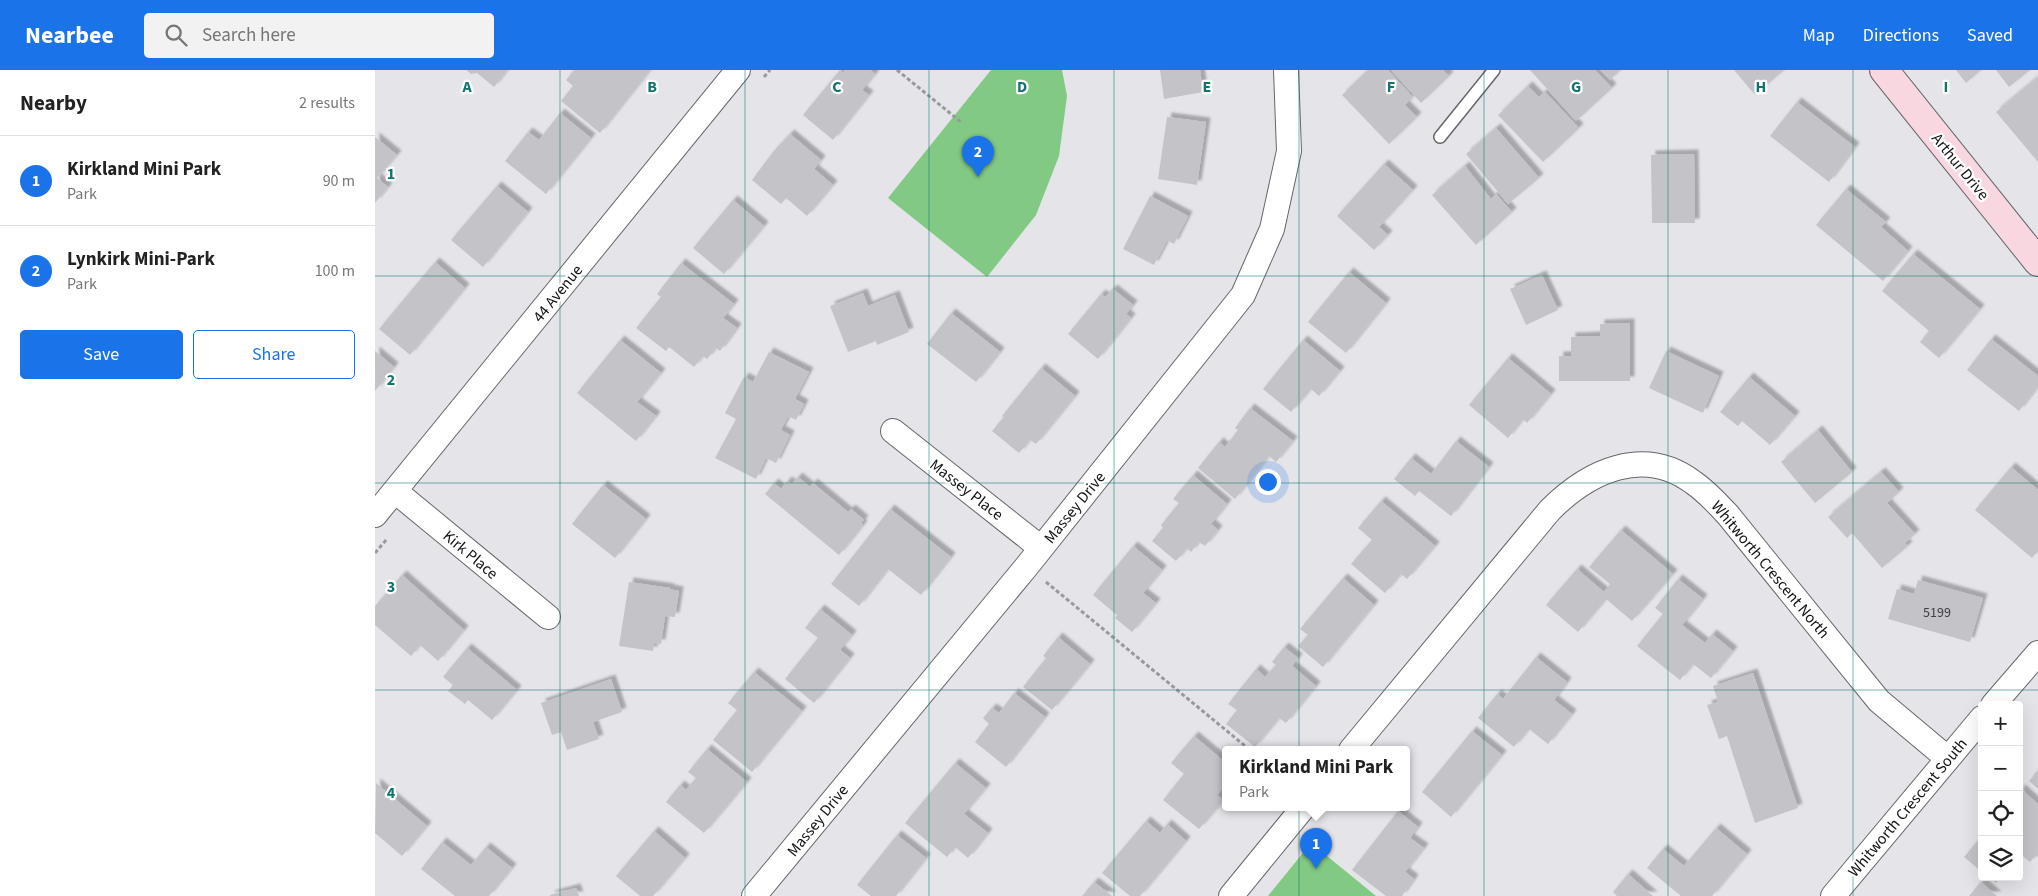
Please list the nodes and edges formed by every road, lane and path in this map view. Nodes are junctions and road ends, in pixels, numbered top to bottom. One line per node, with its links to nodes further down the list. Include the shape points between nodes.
1 (739, 70): 10 (street, 44 Avenue)
2 (897, 70): 6 (path)
3 (1286, 70): 12 (street, Massey Drive, via 1289,151 1272,229 1243,295)
4 (1495, 70): 7 (lane)
5 (1884, 70): 8 (main road, Arthur Drive)
6 (961, 122)
7 (1440, 137)
8 (2038, 262)
9 (893, 431): 12 (street, Massey Place)
10 (395, 491): 11 (street, 44 Avenue); 13 (street, Kirk Place)
11 (375, 515)
12 (1034, 557): 17 (path); 21 (street, Massey Drive)
13 (548, 617)
14 (2038, 653): 15 (street)
15 (1996, 701)
16 (1978, 723): 19 (street, Whitworth Crescent South)
17 (1246, 746)
18 (1354, 746): 19 (street, Whitworth Crescent North, via 1565,495 1584,481 1621,466 1639,464 1677,472 1710,495 1879,701)
19 (1947, 758): 23 (street, Whitworth Crescent South)
20 (1301, 811): 22 (street)
21 (755, 896)
22 (1231, 896)
23 (1833, 896)

